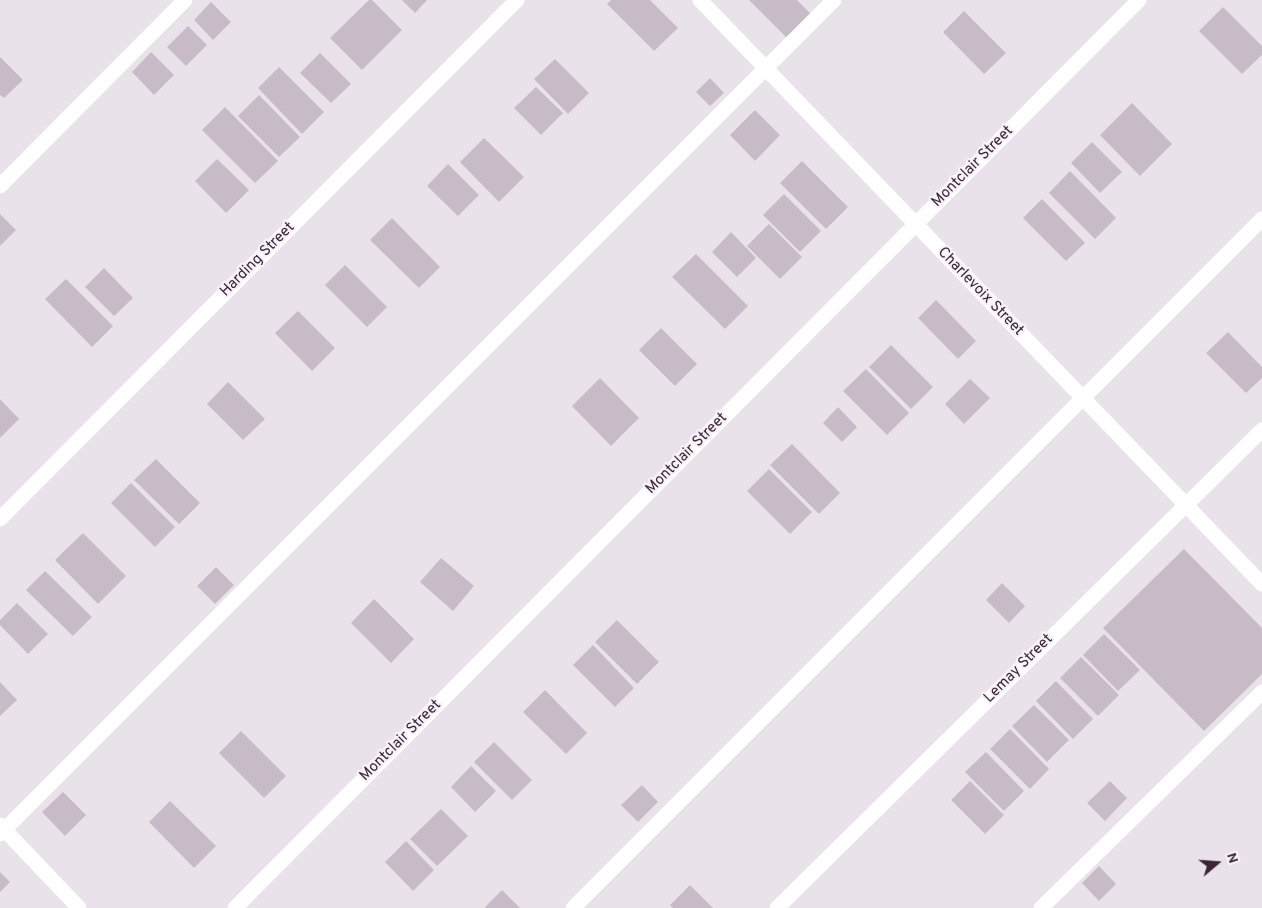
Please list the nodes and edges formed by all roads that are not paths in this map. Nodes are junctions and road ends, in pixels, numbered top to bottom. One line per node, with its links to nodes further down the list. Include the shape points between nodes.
1 (185, 0): 7 (street)
2 (516, 0): 13 (street, Harding Street)
3 (700, 0): 6 (street, Charlevoix Street)
4 (834, 0): 6 (street)
5 (1139, 0): 9 (street, Montclair Street)
6 (765, 68): 9 (street, Charlevoix Street); 16 (street)
7 (0, 186)
8 (1262, 219): 10 (street)
9 (916, 225): 10 (street, Charlevoix Street); 18 (street, Montclair Street)
10 (1082, 398): 12 (street, Charlevoix Street); 19 (street)
11 (1262, 430): 12 (street, Lemay Street)
12 (1186, 504): 14 (street, Charlevoix Street); 20 (street, Lemay Street)
13 (0, 519)
14 (1262, 584)
15 (1262, 692): 21 (street)
16 (1, 830): 17 (street)
17 (79, 908)
18 (235, 908)
19 (573, 908)
20 (776, 908)
21 (1041, 908)

